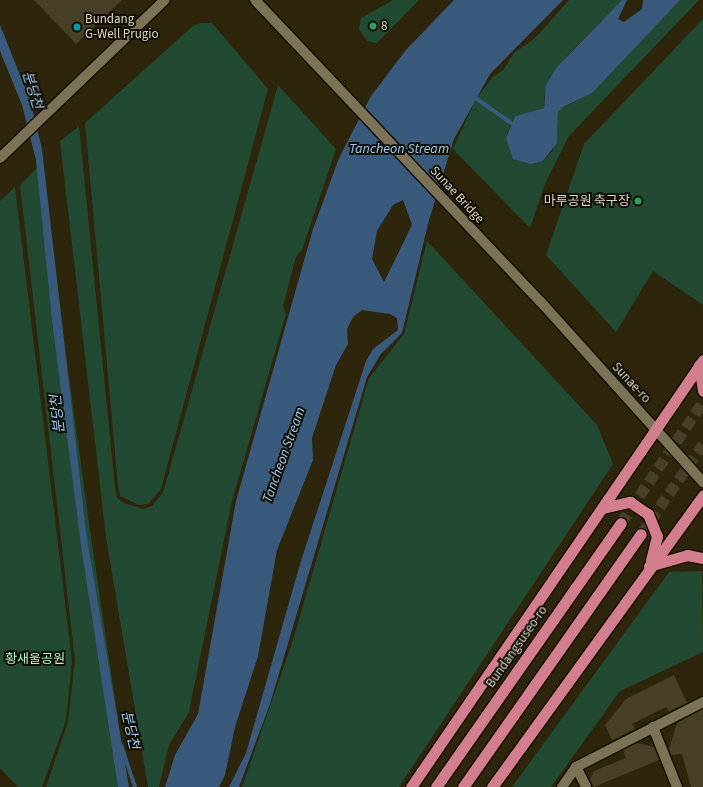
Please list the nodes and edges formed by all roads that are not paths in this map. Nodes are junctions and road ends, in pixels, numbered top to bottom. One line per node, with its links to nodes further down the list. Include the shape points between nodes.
1 (165, 0): 3 (main road)
2 (255, 0): 4 (main road, Sunae Bridge)
3 (0, 158)
4 (540, 302): 7 (main road, Sunae-ro)
5 (701, 362): 6 (highway); 7 (highway)
6 (703, 391)
7 (656, 428): 8 (main road, Sunae-ro); 10 (highway)
8 (703, 482)
9 (703, 495): 14 (highway)
10 (601, 509): 14 (highway, via 622,501 648,514 657,536); 18 (highway)
11 (622, 524): 19 (highway, Bundangsuseo-ro)
12 (641, 534): 20 (highway)
13 (703, 558): 14 (highway, via 686,555)
14 (649, 566): 21 (highway)
15 (703, 702): 16 (main road)
16 (653, 727): 17 (main road); 24 (main road)
17 (576, 767): 22 (main road); 23 (main road)
18 (411, 787)
19 (436, 787)
20 (463, 787)
21 (492, 787)
22 (562, 787)
23 (586, 787)
24 (677, 787)

